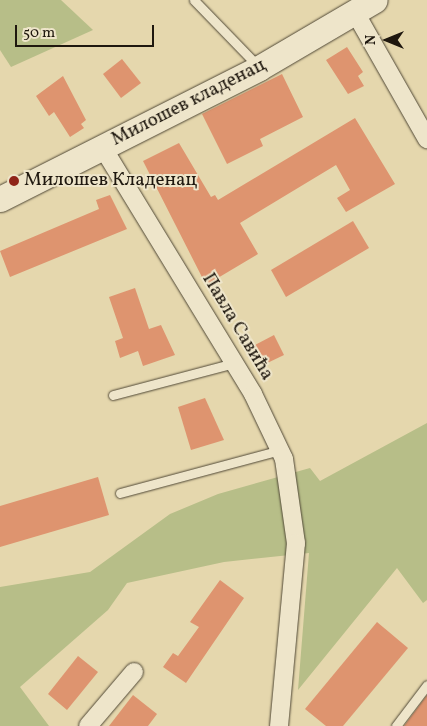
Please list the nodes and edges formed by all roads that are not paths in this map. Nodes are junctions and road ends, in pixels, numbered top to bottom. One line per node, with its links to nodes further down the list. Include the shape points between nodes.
1 (194, 0): 3 (lane)
2 (365, 7): 3 (street, Милошев кладенац); 4 (street)
3 (259, 68): 5 (street, Милошев кладенац)
4 (427, 139)
5 (103, 148): 6 (street, Милошев кладенац); 7 (street, Павла Савића)
6 (0, 199)
7 (234, 363): 8 (lane); 9 (street, Павла Савића)
8 (112, 395)
9 (282, 450): 10 (lane); 14 (street, Павла Савића, via 294,508 296,543)
10 (120, 493)
11 (134, 672): 13 (street)
12 (427, 685): 15 (lane)
13 (88, 726)
14 (279, 726)
15 (396, 726)

